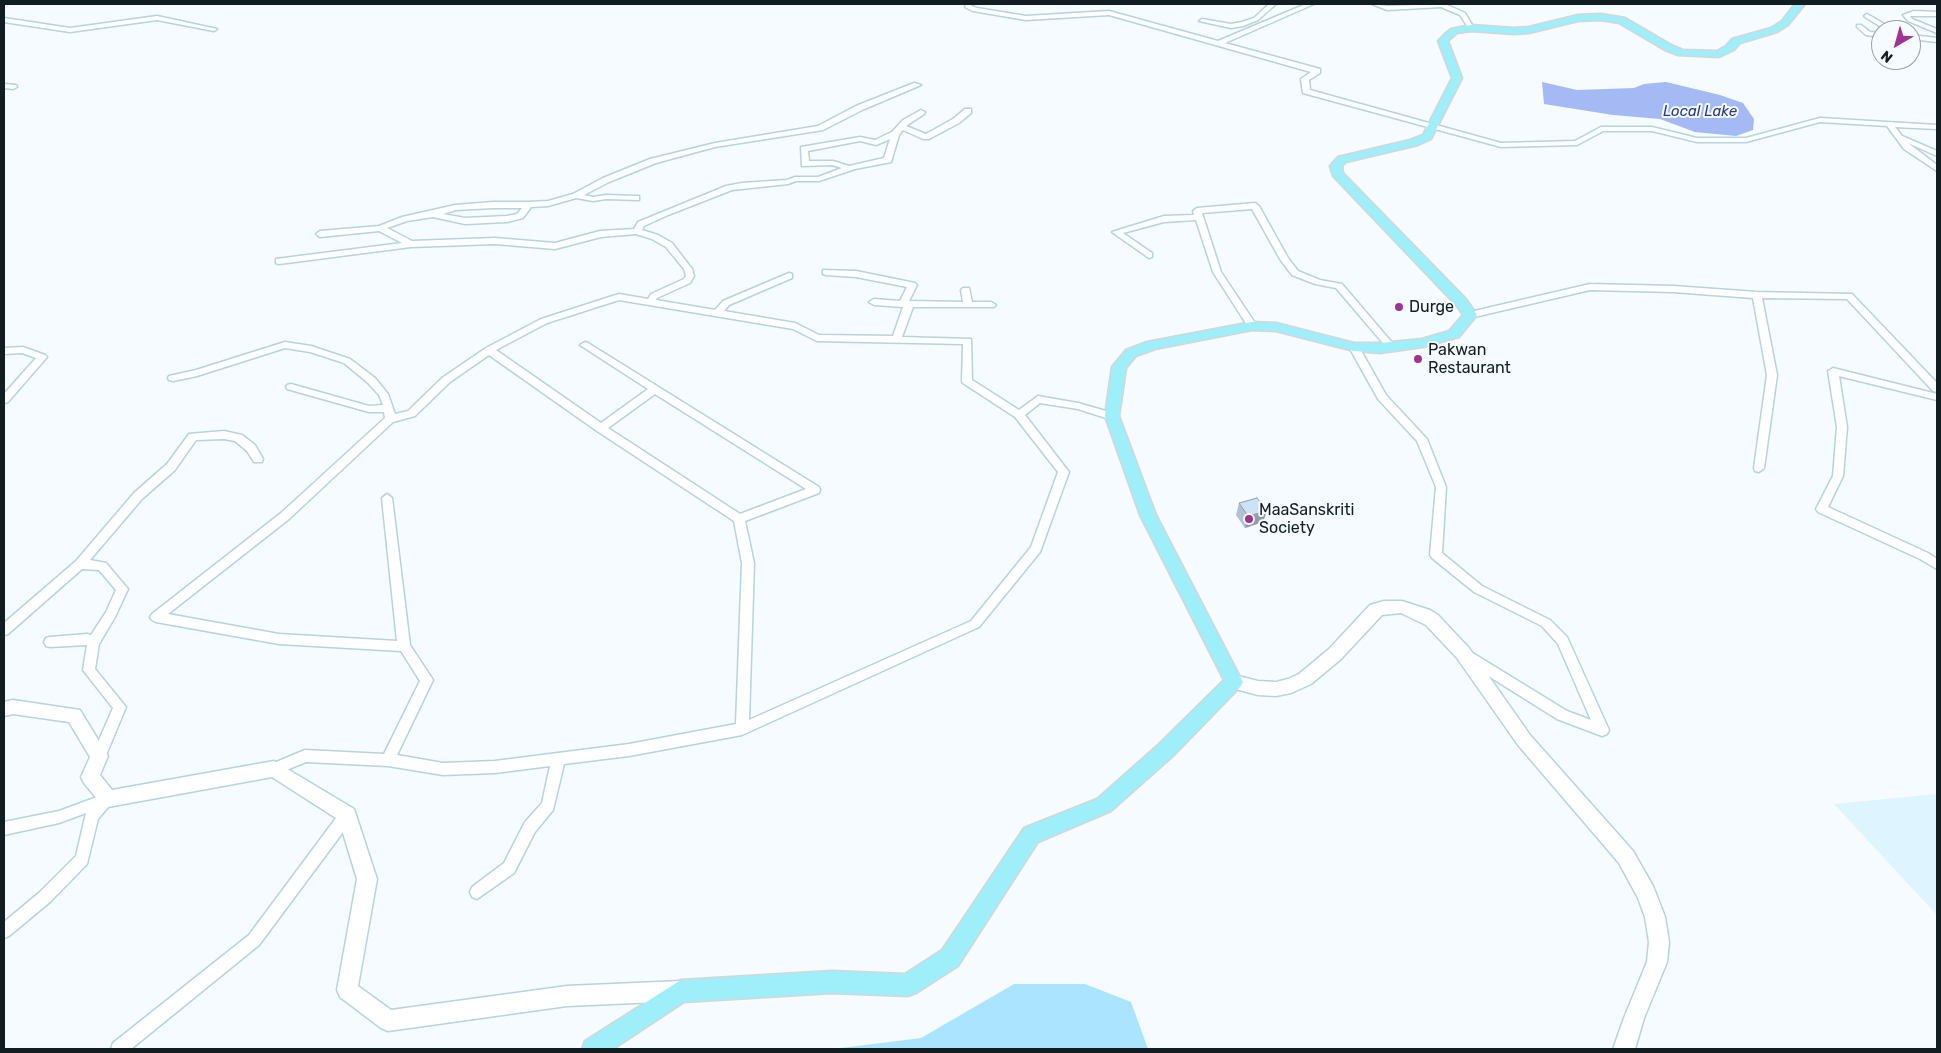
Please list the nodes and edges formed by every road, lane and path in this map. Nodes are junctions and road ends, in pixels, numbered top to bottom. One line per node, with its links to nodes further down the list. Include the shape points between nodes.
1 (969, 4): 19 (street, via 967,6 975,10 1026,18 1109,13)
2 (1273, 4): 11 (street, via 1256,19 1243,24 1231,26)
3 (1310, 4): 19 (street)
4 (1375, 4): 5 (street, via 1386,8)
5 (1441, 4): 13 (street, via 1462,14)
6 (1800, 4): 13 (main road, via 1785,23 1774,30 1736,41 1719,54 1682,53 1622,20 1601,17 1578,18 1529,30)
7 (1937, 14): 15 (street, via 1906,15 1910,20)
8 (1867, 16): 10 (street)
9 (4, 20): 14 (street, via 70,30 157,18)
10 (1874, 20)
11 (1202, 21)
12 (1859, 26): 16 (street)
13 (1470, 28): 28 (main road, via 1454,31 1443,42 1457,78)
14 (214, 29)
15 (1937, 31)
16 (1871, 34)
17 (1921, 38): 18 (street)
18 (1937, 40)
19 (1217, 44): 28 (street, via 1317,71 1305,79 1306,91)
20 (917, 85): 36 (street, via 858,108 820,128 716,146 653,161)
21 (4, 86): 22 (street)
22 (13, 87)
23 (968, 111): 25 (street)
24 (921, 112): 27 (street)
25 (946, 125): 27 (street, via 926,137); 30 (street)
26 (1890, 125): 28 (street, via 1820,120 1746,140 1697,140 1652,129 1601,129 1577,143 1501,145); 29 (street); 32 (street)
27 (901, 127): 31 (street)
28 (1433, 127): 57 (main road, via 1427,137 1414,143 1342,159 1336,166 1337,174)
29 (1937, 127)
30 (955, 130)
31 (895, 134): 34 (street, via 888,160); 34 (street, via 876,143 860,138 804,149 805,164 833,163)
32 (1897, 135): 33 (street); 35 (street, via 1907,147)
33 (1937, 154)
34 (849, 168): 42 (street, via 819,179 730,188 666,212 642,224)
35 (1937, 169)
36 (576, 196): 37 (street); 38 (street)
37 (636, 198)
38 (528, 205): 39 (street, via 455,208); 39 (street, via 520,216 507,219 465,221)
39 (434, 214): 41 (street, via 404,219)
40 (1198, 217): 45 (street, via 1164,218 1116,232); 58 (street, via 1216,272); 62 (street, via 1196,211 1255,206 1280,253 1295,273 1338,286)
41 (380, 228): 43 (street); 44 (street)
42 (637, 231): 44 (street, via 600,234 555,246 495,241); 51 (street, via 668,245 690,276 687,281 654,296)
43 (320, 234)
44 (411, 244): 46 (street)
45 (1149, 255)
46 (279, 261)
47 (826, 272): 53 (street, via 856,274 912,285)
48 (790, 276): 56 (street, via 726,303)
49 (966, 290): 54 (street)
50 (1757, 295): 57 (street, via 1590,287); 68 (street, via 1849,296); 76 (street, via 1772,375)
51 (651, 301): 56 (street); 63 (street, via 620,297 544,321)
52 (874, 302): 53 (street)
53 (906, 303): 54 (street); 59 (street)
54 (968, 304): 55 (street)
55 (991, 305)
56 (718, 313): 59 (street, via 795,326 818,338)
57 (1470, 315): 62 (main road, via 1454,334)
58 (1252, 326): 61 (main road, via 1276,327); 73 (main road, via 1152,345 1131,353 1119,367)
59 (896, 340): 72 (street, via 968,341 967,381)
60 (585, 345): 67 (street)
61 (1354, 347): 62 (main road); 85 (street, via 1382,397 1422,439 1441,487 1436,555 1478,588 1546,623 1563,642 1602,730 1562,715)
62 (1391, 348)
63 (489, 350): 71 (street, via 446,380 411,414); 74 (street)
64 (4, 351): 70 (street, via 23,350 42,358)
65 (173, 378): 71 (street, via 285,345 311,349 347,361 371,380 383,394)
66 (291, 387): 71 (street)
67 (655, 389): 74 (street); 78 (street, via 815,490)
68 (1937, 389)
69 (1937, 397): 80 (street, via 1834,371 1842,427 1838,476 1822,509)
70 (4, 400)
71 (390, 414): 84 (street, via 285,516 156,616 279,639)
72 (1019, 415): 73 (street, via 1038,399); 88 (street, via 1064,472 1036,549 975,624)
73 (1112, 416): 86 (main road, via 1148,515)
74 (601, 428): 78 (street)
75 (258, 459): 79 (street, via 251,448 238,438 224,434 194,437 171,467 138,496)
76 (1759, 468)
77 (387, 498): 84 (street)
78 (739, 519): 88 (street, via 748,563)
79 (80, 564): 81 (street); 83 (street, via 102,566 122,590 112,614)
80 (1937, 565)
81 (4, 630)
82 (50, 642): 83 (street, via 88,639)
83 (93, 643): 89 (street, via 89,670 120,707)
84 (404, 646): 90 (street, via 427,680)
85 (1462, 653): 86 (street, via 1432,620 1413,610 1393,606 1376,610 1335,654 1305,680 1276,689); 101 (street, via 1524,740 1626,858 1646,892 1658,934 1657,962)
86 (1234, 682): 98 (main road, via 1166,750 1104,805 1032,835 950,958 908,985 832,982)
87 (4, 709): 89 (street, via 13,707 74,714)
88 (742, 729): 91 (street)
89 (100, 756): 93 (street, via 90,777)
90 (388, 760): 91 (street, via 443,769); 92 (street, via 305,756)
91 (558, 760): 96 (street, via 548,806 530,827 508,868)
92 (274, 770): 93 (street); 94 (street)
93 (108, 799): 95 (street, via 59,817); 97 (street, via 92,816 82,858 76,867)
94 (348, 815): 98 (street, via 367,879 347,990 388,1022 567,996); 99 (street, via 254,940)
95 (4, 828)
96 (477, 892)
97 (4, 931)
98 (681, 991): 100 (main road)
99 (119, 1049)
100 (593, 1049)
101 (1624, 1049)

